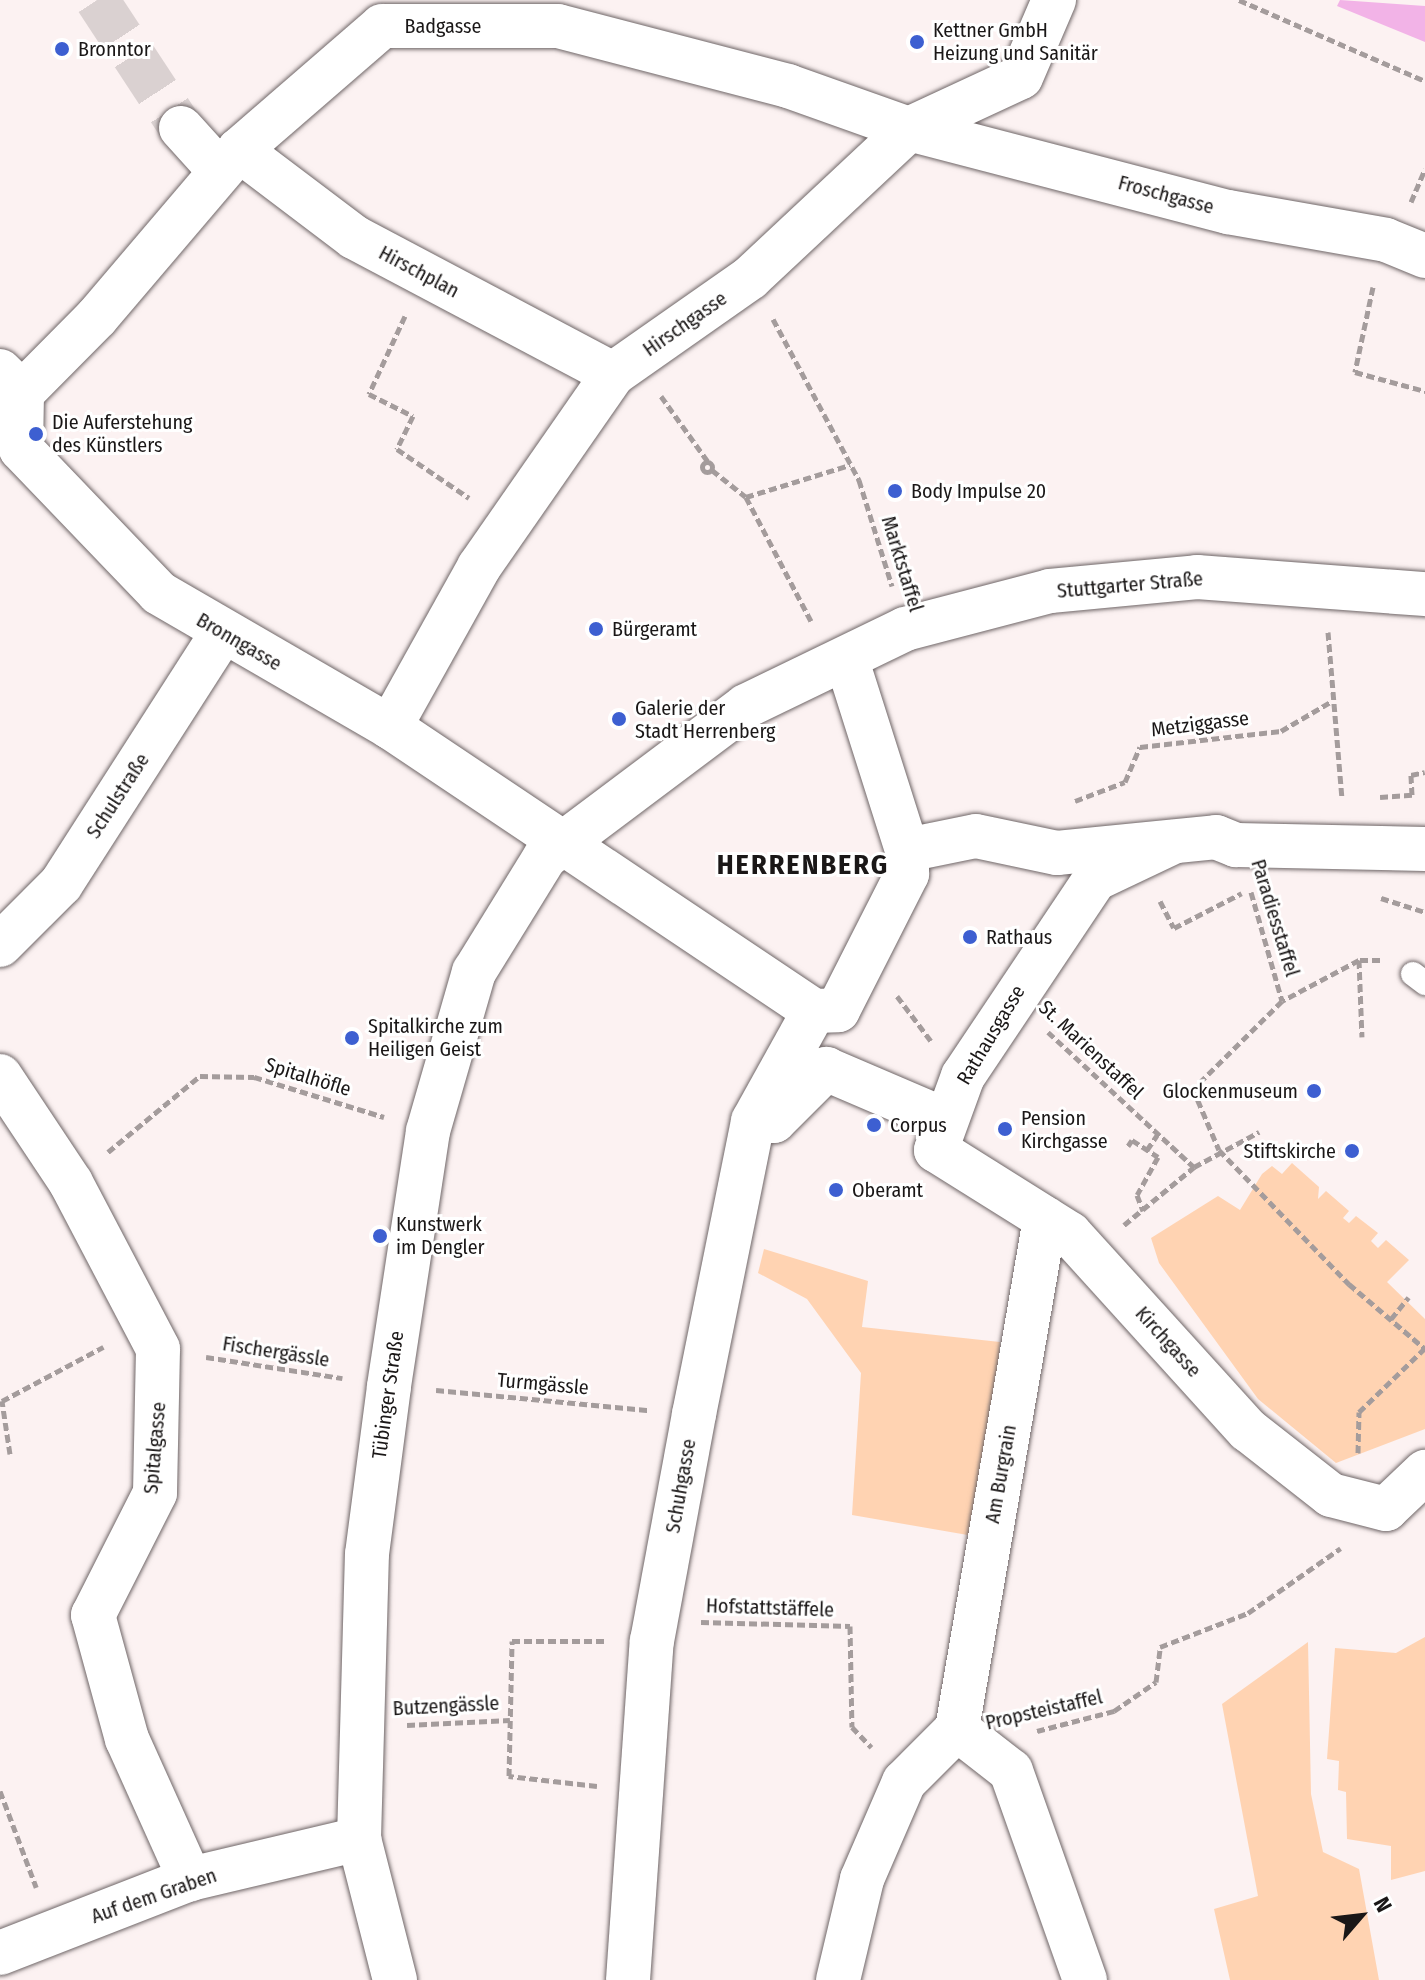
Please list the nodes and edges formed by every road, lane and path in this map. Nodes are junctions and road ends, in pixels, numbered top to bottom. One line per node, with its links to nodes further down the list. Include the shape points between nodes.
1 (1054, 0): 6 (street, Hirschgasse, via 1021,77)
2 (1239, 0): 4 (path)
3 (382, 13): 6 (street, Badgasse, via 558,26 788,86); 7 (street, Badgasse)
4 (1425, 81)
5 (181, 128): 7 (street)
6 (909, 129): 8 (street, Froschgasse, via 1228,212); 9 (street, Hirschgasse)
7 (229, 160): 11 (street, Hirschplan, via 354,237); 13 (street, Badgasse, via 97,317)
8 (1406, 248): 12 (path, via 1355,372)
9 (750, 278): 11 (street, Hirschgasse); 14 (path, Marktstaffel)
10 (405, 316): 16 (path, via 369,394 413,416 397,449)
11 (623, 367): 15 (path, via 710,466); 16 (street, Hirschgasse)
12 (1425, 391)
13 (7, 393): 19 (street, Bronngasse, via 21,449 159,593)
14 (851, 465): 15 (path); 18 (path, Marktstaffel)
15 (746, 497): 20 (path)
16 (507, 523): 23 (street, Hirschgasse)
17 (1425, 594): 18 (street, Stuttgarter Straße, via 1197,577 1050,591)
18 (905, 629): 20 (street, Stuttgarter Straße)
19 (221, 635): 23 (street, Bronngasse); 37 (street, Schulstraße, via 61,884)
20 (839, 661): 29 (street, Stuttgarter Straße, via 746,706); 32 (street)
21 (1330, 661): 22 (path)
22 (1332, 701): 26 (path, via 1338,798); 27 (path, Metziggasse, via 1281,731 1140,747 1125,782 1077,800)
23 (390, 727): 29 (street, Bronngasse)
24 (1425, 772): 25 (path, via 1411,775 1412,795)
25 (1367, 797)
26 (1353, 798)
27 (1013, 840): 28 (street, Rathausgasse, via 1057,853); 32 (street, Rathausgasse, via 976,836)
28 (1173, 842): 30 (street, Rathausgasse, via 1216,837); 40 (street, Rathausgasse, via 1095,879)
29 (563, 843): 42 (street, Bronngasse); 46 (street, Tübinger Straße, via 545,857 474,972)
30 (1236, 845): 31 (street, Rathausgasse); 33 (path, Paradiesstaffel)
31 (1425, 849)
32 (907, 850): 42 (street, via 902,887 838,1010)
33 (1250, 889): 36 (path); 41 (path, Paradiesstaffel)
34 (1396, 906): 35 (path)
35 (1425, 912)
36 (1174, 928)
37 (0, 945)
38 (1359, 960): 39 (path, via 1388,960); 41 (path); 43 (path)
39 (1419, 978)
40 (1013, 999): 48 (street, Rathausgasse, via 963,1076); 49 (path, St. Marienstaffel)
41 (1282, 1001): 52 (path, via 1193,1089)
42 (814, 1011): 45 (street, Schuhgasse)
43 (1362, 1037)
44 (0, 1076): 54 (street, Spitalgasse)
45 (753, 1121): 48 (street, via 774,1121 826,1069); 63 (street, Schuhgasse)
46 (428, 1131): 54 (path, Spitalhöfle, via 254,1077 200,1076); 62 (street, Tübinger Straße)
47 (1259, 1132): 52 (path)
48 (940, 1135): 56 (street, Kirchgasse)
49 (1157, 1135): 51 (path); 53 (path, St. Marienstaffel)
50 (1128, 1146): 51 (path, via 1132,1140)
51 (1147, 1150): 55 (path, via 1158,1157 1137,1195)
52 (1219, 1150): 53 (path); 59 (path)
53 (1194, 1167): 55 (path)
54 (71, 1183): 60 (street, Spitalgasse)
55 (1143, 1211): 57 (path)
56 (1045, 1219): 57 (street, Kirchgasse); 71 (street, Am Burgrain)
57 (1098, 1262): 67 (street, Kirchgasse, via 1248,1430 1331,1495)
58 (1409, 1297): 59 (path)
59 (1391, 1319): 61 (path)
60 (152, 1336): 62 (path, Fischergässle); 64 (path, via 2,1401); 76 (street, Spitalgasse, via 155,1493 93,1615 127,1739)
61 (1425, 1348): 65 (path, via 1359,1412)
62 (389, 1386): 63 (path, Turmgässle); 70 (street, Tübinger Straße, via 367,1554)
63 (690, 1433): 68 (street, Schuhgasse)
64 (10, 1454)
65 (1358, 1456)
66 (1425, 1472): 67 (street)
67 (1386, 1509): 71 (path, Propsteistaffel, via 1248,1613 1160,1647 1156,1682 1114,1711)
68 (654, 1631): 69 (path, Butzengässle, via 512,1641); 72 (path, Hofstattstäffele, via 850,1626 852,1727); 74 (street, Schuhgasse)
69 (510, 1720): 70 (path, Butzengässle); 74 (path, via 509,1776)
70 (359, 1727): 75 (street, Tübinger Straße)
71 (967, 1735): 72 (street); 82 (street, via 1011,1771)
72 (904, 1782): 81 (street, via 862,1879)
73 (0, 1791): 77 (path)
74 (639, 1791): 80 (street, Schuhgasse)
75 (359, 1839): 76 (street, Auf dem Graben); 79 (street, Tübinger Straße)
76 (190, 1879): 77 (street, Auf dem Graben)
77 (54, 1933): 78 (street, Auf dem Graben)
78 (0, 1953)
79 (395, 1980)
80 (628, 1980)
81 (838, 1980)
82 (1085, 1980)

